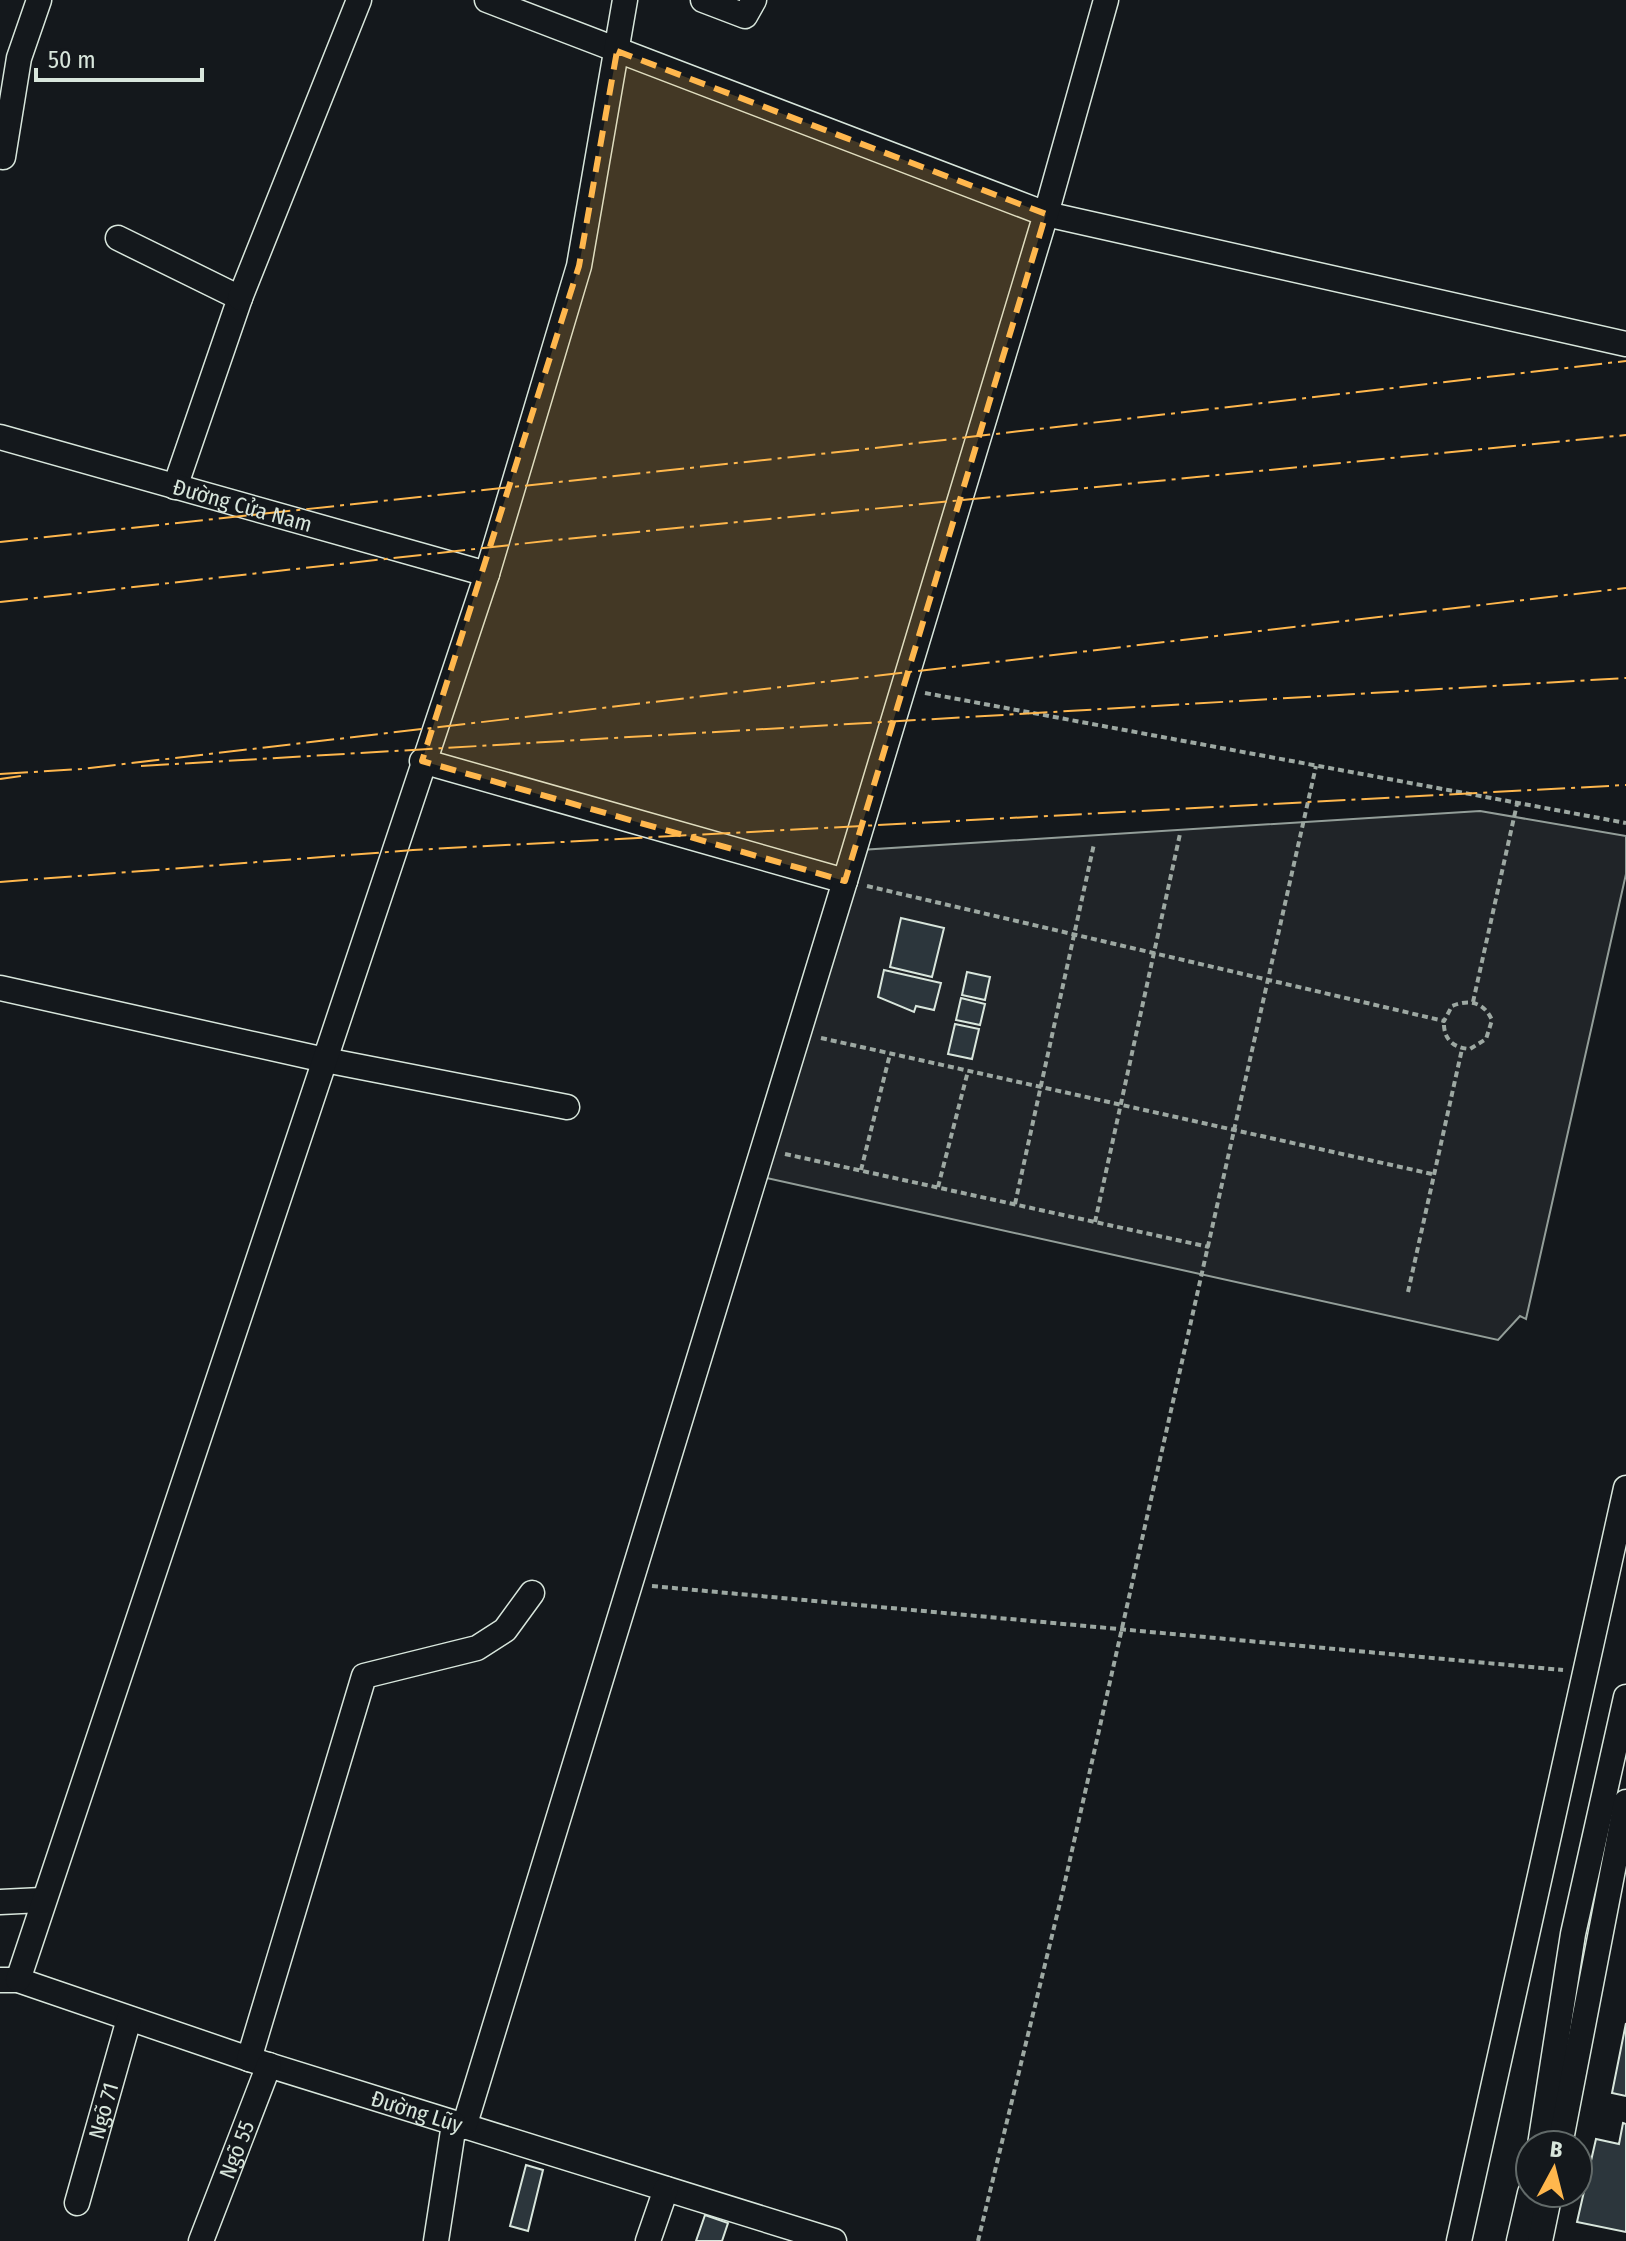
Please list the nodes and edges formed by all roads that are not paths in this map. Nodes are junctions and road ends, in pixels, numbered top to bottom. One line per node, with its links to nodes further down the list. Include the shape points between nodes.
1 (39, 0): 9 (street, via 19,58)
2 (359, 0): 12 (street)
3 (487, 0): 8 (street)
4 (625, 0): 8 (street)
5 (703, 0): 6 (street, via 745,16)
6 (754, 0)
7 (1106, 0): 10 (street)
8 (617, 51): 10 (street); 16 (street, via 579,266)
9 (3, 142)
10 (1046, 214): 13 (street); 18 (street)
11 (118, 238): 12 (street)
12 (240, 298): 15 (street)
13 (1626, 344)
14 (0, 437): 15 (street, Đường Cửa Nam)
15 (175, 487): 16 (street, Đường Cửa Nam)
16 (487, 574): 17 (street)
17 (422, 761): 18 (street); 20 (street)
18 (845, 881): 31 (street)
19 (0, 988): 20 (street)
20 (325, 1060): 21 (street); 26 (street)
21 (567, 1107)
22 (1626, 1488): 42 (street)
23 (532, 1593): 30 (street, Ngõ 55, via 505,1630 477,1648 364,1676)
24 (1626, 1697): 32 (street, via 1573,1934)
25 (1626, 1802): 33 (street)
26 (42, 1900): 27 (street); 28 (street)
27 (0, 1902)
28 (9, 1980): 29 (street, Đường Lũy)
29 (129, 2019): 30 (street, Đường Lũy); 35 (street, Ngõ 71)
30 (259, 2062): 31 (street, Đường Lũy); 38 (street, Ngõ 55)
31 (459, 2125): 34 (street, Đường Lũy); 39 (street)
32 (1543, 2129)
33 (1563, 2129)
34 (666, 2189): 40 (street); 41 (street, Đường Lũy)
35 (77, 2203)
36 (1526, 2209): 43 (street)
37 (1547, 2209): 44 (street)
38 (202, 2237)
39 (436, 2241)
40 (648, 2241)
41 (834, 2241)
42 (1459, 2241)
43 (1519, 2241)
44 (1540, 2241)

